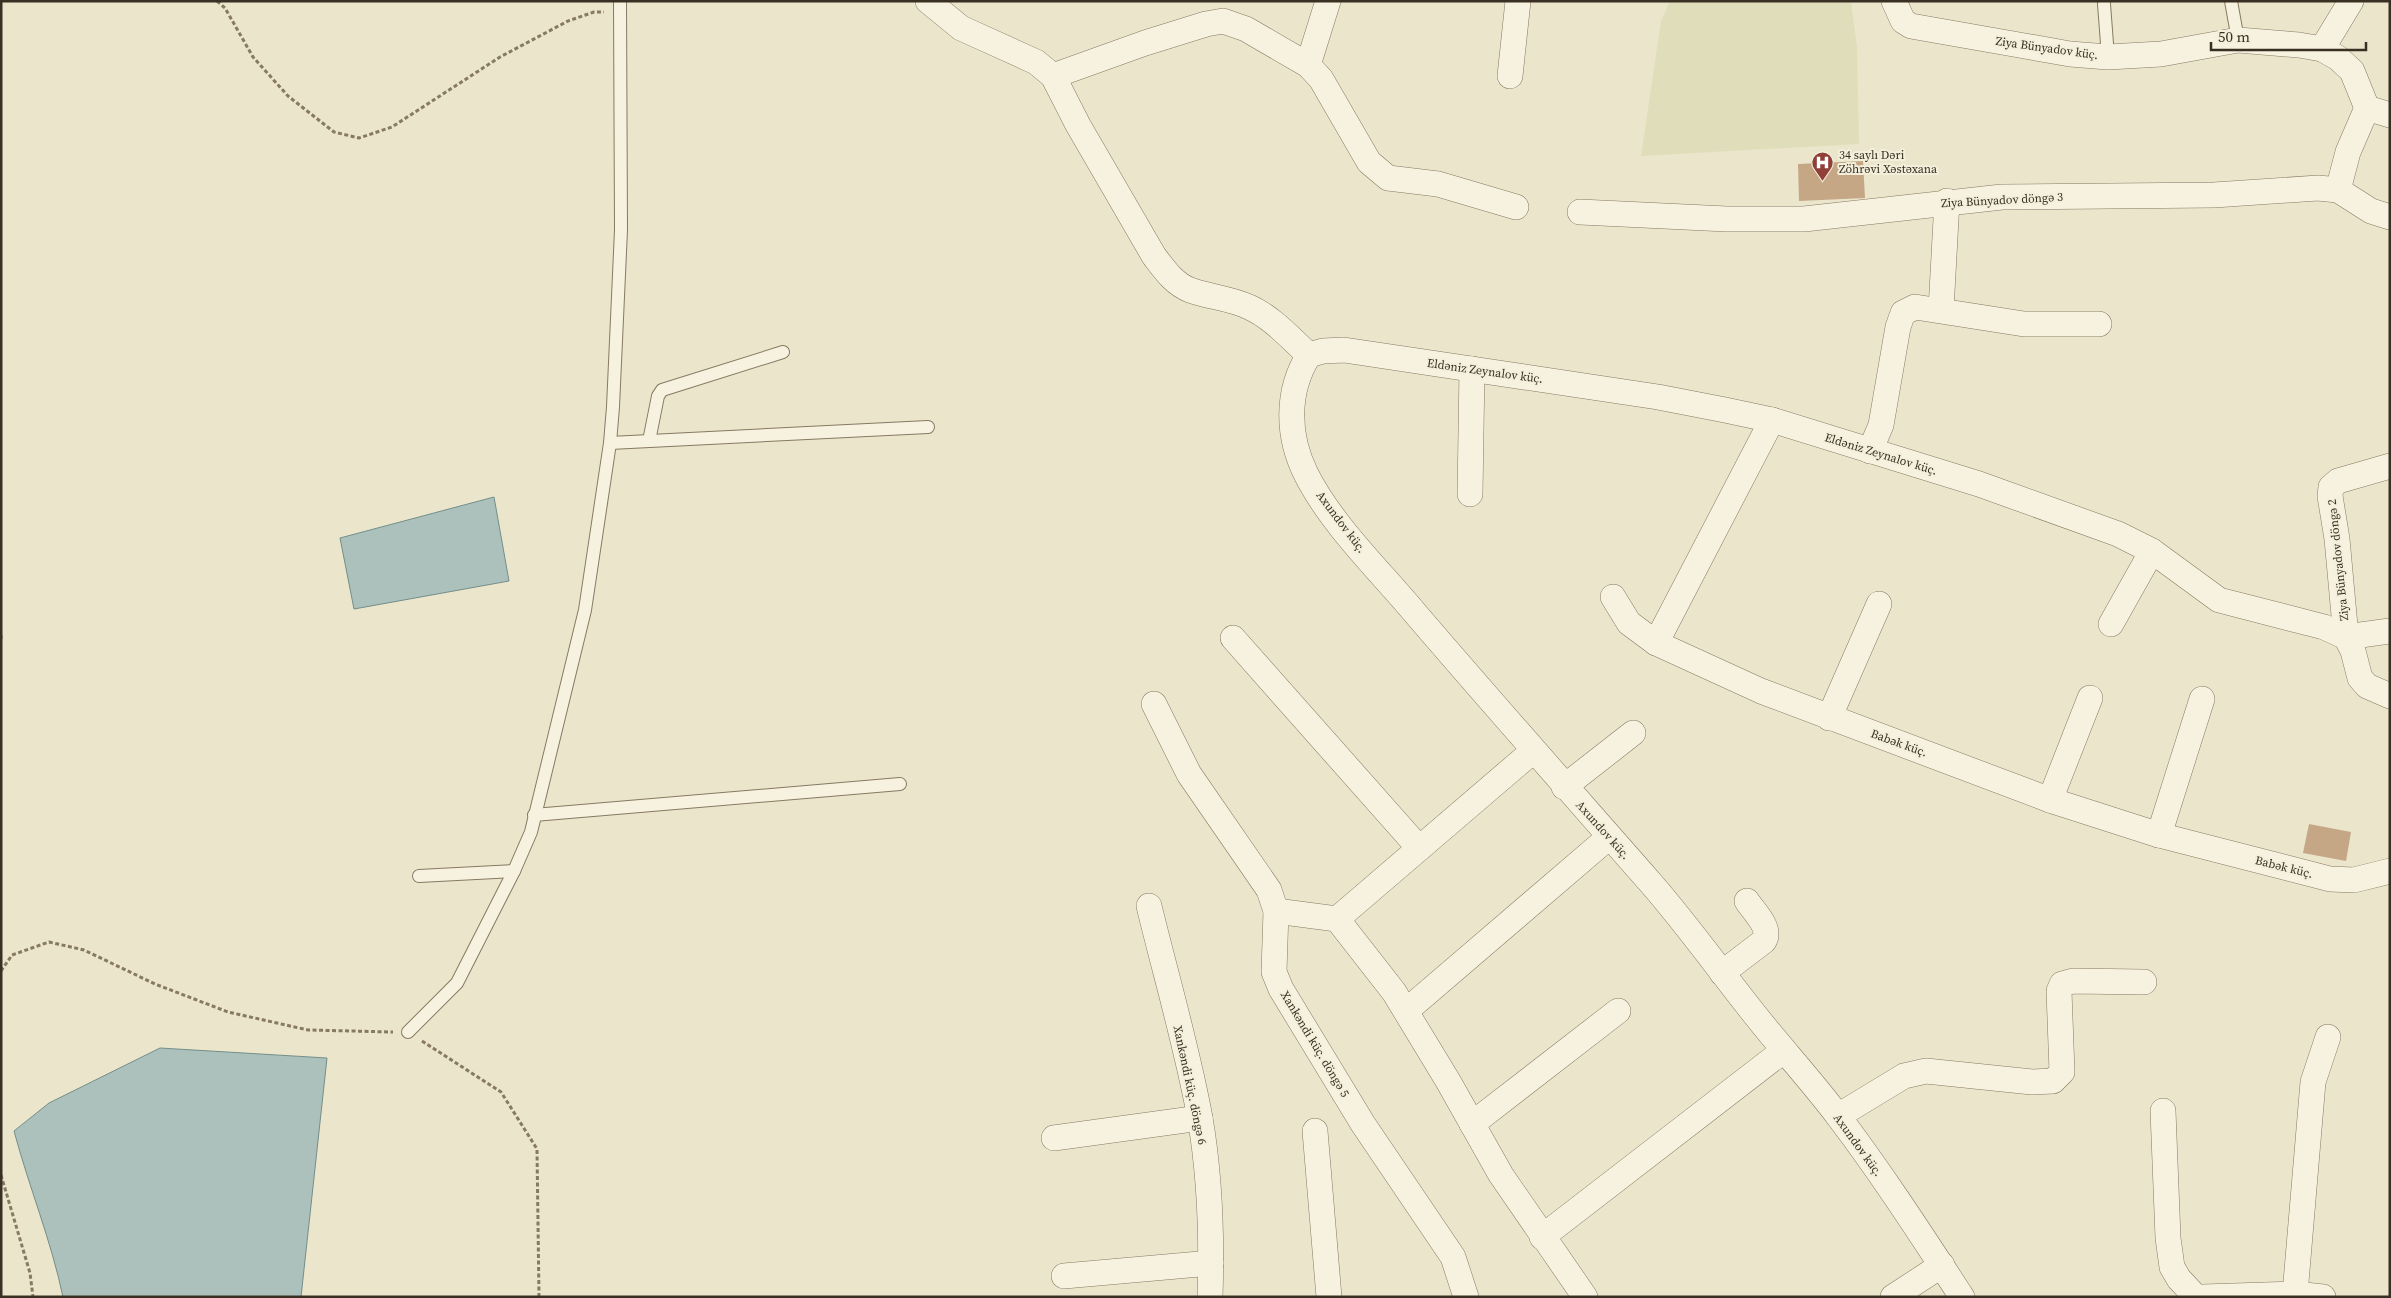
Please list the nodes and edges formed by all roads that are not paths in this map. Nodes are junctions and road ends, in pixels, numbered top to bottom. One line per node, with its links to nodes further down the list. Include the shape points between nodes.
1 (928, 1): 13 (street, via 961,28 1036,62)
2 (1328, 1): 12 (street)
3 (1518, 1): 14 (street)
4 (1894, 1): 11 (street, Ziya Bünyadov küç., via 1900,17 1911,26 2070,54)
5 (2231, 1): 9 (lane)
6 (2351, 1): 10 (street)
7 (2104, 4): 11 (lane)
8 (620, 6): 29 (lane, via 620,230)
9 (2238, 40): 10 (street, Ziya Bünyadov küç.); 11 (street, Ziya Bünyadov küç., via 2162,54)
10 (2322, 49): 15 (street, Ziya Bünyadov küç., via 2352,71)
11 (2108, 56)
12 (1308, 65): 13 (street, via 1246,29 1223,21 1145,43); 18 (street, via 1321,78 1368,162 1388,178 1438,184)
13 (1053, 76): 24 (street, via 1087,142 1154,256 1170,276 1189,290 1251,307)
14 (1510, 76)
15 (2378, 112): 16 (street, via 2348,152)
16 (2338, 190): 17 (street, Ziya Bünyadov döngə 3, via 2002,197); 20 (street, via 2371,211)
17 (1947, 202): 19 (street, Ziya Bünyadov döngə 3, via 1804,218 1727,219); 21 (street)
18 (1516, 207)
19 (1580, 212)
20 (2390, 217)
21 (1941, 310): 22 (street, via 2024,324); 30 (street, via 1915,307 1903,313 1881,425)
22 (2099, 324)
23 (783, 352): 28 (lane, via 662,390)
24 (1309, 355): 25 (street, Eldəniz Zeynalov küç., via 1344,350); 47 (street, Axundov küç., via 1299,371 1292,396 1298,455 1307,475 1353,541)
25 (1472, 369): 26 (street, Eldəniz Zeynalov küç., via 1658,397); 32 (street)
26 (1772, 420): 30 (street, Eldəniz Zeynalov küç.); 40 (street)
27 (928, 428): 28 (lane)
28 (649, 441): 29 (lane)
29 (610, 443): 51 (lane, via 584,610)
30 (1870, 450): 33 (street, Eldəniz Zeynalov küç., via 2118,534)
31 (2390, 466): 38 (street, Ziya Bünyadov döngə 2, via 2338,481 2331,487)
32 (1470, 494)
33 (2152, 551): 36 (street); 38 (street, Eldəniz Zeynalov küç., via 2219,600 2324,627)
34 (1613, 597): 40 (street, Babək küç., via 1629,623)
35 (1879, 604): 45 (street)
36 (2111, 624)
37 (2390, 631): 38 (street)
38 (2346, 637): 41 (street, via 2360,678 2367,686)
39 (1233, 638): 54 (street)
40 (1656, 643): 45 (street, Babək küç.)
41 (2390, 696)
42 (2090, 698): 50 (street)
43 (2202, 699): 52 (street)
44 (1154, 704): 60 (street, Xankəndi küç. döngə 5, via 1189,774 1269,890)
45 (1829, 718): 50 (street, Babək küç.)
46 (1633, 733): 49 (street)
47 (1533, 751): 49 (street, Axundov küç.); 54 (street)
48 (900, 784): 51 (lane)
49 (1564, 787): 53 (street, Axundov küç.)
50 (2050, 800): 52 (street, Babək küç.)
51 (534, 815): 55 (lane, via 531,832)
52 (2159, 835): 56 (street, Babək küç., via 2330,879 2354,880)
53 (1609, 837): 62 (street, Axundov küç., via 1650,882); 64 (street)
54 (1419, 848): 61 (street)
55 (514, 871): 57 (lane); 66 (lane, via 457,983)
56 (2390, 871)
57 (420, 876)
58 (1747, 901): 62 (street, via 1768,936)
59 (1149, 906): 71 (street, Xankəndi küç. döngə 6)
60 (1276, 911): 61 (street); 82 (street, Xankəndi küç. döngə 5, via 1274,972 1281,990 1363,1124 1453,1257)
61 (1337, 919): 64 (street)
62 (1722, 973): 68 (street, Axundov küç.)
63 (2144, 982): 70 (street, via 2073,981 2062,984 2058,991 2062,1072 2053,1081 2032,1082 1926,1071 1904,1076)
64 (1406, 1011): 72 (street)
65 (1618, 1011): 72 (street)
66 (408, 1032)
67 (2328, 1037): 79 (street, via 2313,1082)
68 (1783, 1051): 70 (street, Axundov küç.); 75 (street)
69 (2163, 1111): 86 (street, via 2172,1266)
70 (1838, 1116): 77 (street, Axundov küç.)
71 (1200, 1118): 74 (street); 76 (street, Xankəndi küç. döngə 6, via 1206,1164)
72 (1472, 1124): 75 (street)
73 (1315, 1131): 81 (street)
74 (1054, 1138)
75 (1542, 1237): 83 (street)
76 (1211, 1263): 78 (street); 80 (street, Xankəndi küç. döngə 6)
77 (1942, 1266): 84 (street); 85 (street, Axundov küç.)
78 (1064, 1276)
79 (2295, 1294): 87 (street); 88 (street)
80 (1210, 1297)
81 (1329, 1297)
82 (1466, 1297)
83 (1585, 1297)
84 (1893, 1297)
85 (1962, 1297)
86 (2196, 1297)
87 (2203, 1297)
88 (2323, 1297)

